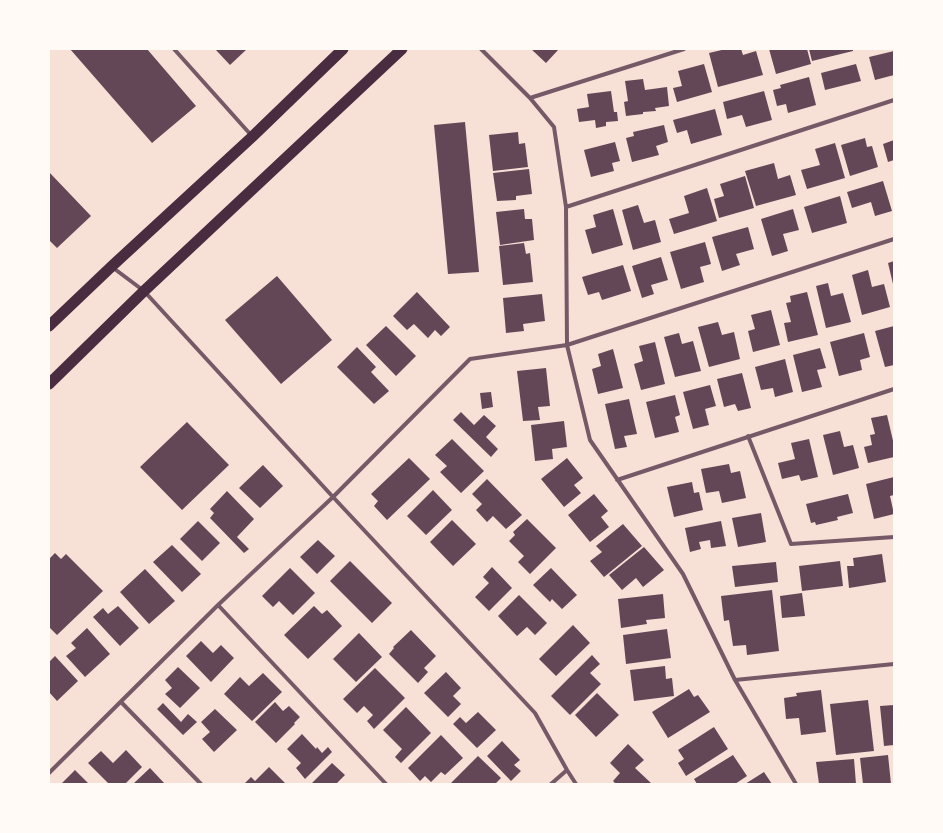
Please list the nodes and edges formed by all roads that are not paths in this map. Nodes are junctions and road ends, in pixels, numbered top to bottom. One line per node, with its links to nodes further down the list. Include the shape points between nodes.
1 (174, 49): 8 (street)
2 (343, 49): 8 (highway)
3 (402, 49): 12 (highway)
4 (481, 49): 6 (street)
5 (684, 49): 6 (street)
6 (530, 98): 9 (street, via 554,127)
7 (894, 100): 9 (street)
8 (252, 137): 11 (highway)
9 (566, 207): 14 (street)
10 (894, 239): 14 (street)
11 (112, 266): 12 (street); 13 (highway)
12 (144, 291): 15 (highway); 19 (street)
13 (49, 326)
14 (567, 345): 18 (street, via 590,440); 19 (street, via 470,359)
15 (49, 384)
16 (894, 389): 17 (street)
17 (748, 436): 18 (street); 20 (street, via 791,544)
18 (617, 480): 23 (street, via 683,574)
19 (333, 497): 21 (street); 25 (street, via 535,713)
20 (894, 537)
21 (218, 605): 24 (street); 28 (street)
22 (894, 664): 23 (street)
23 (735, 680): 31 (street)
24 (121, 702): 26 (street); 27 (street)
25 (567, 770): 29 (street); 30 (street)
26 (49, 773)
27 (201, 784)
28 (386, 784)
29 (551, 784)
30 (576, 784)
31 (796, 784)

